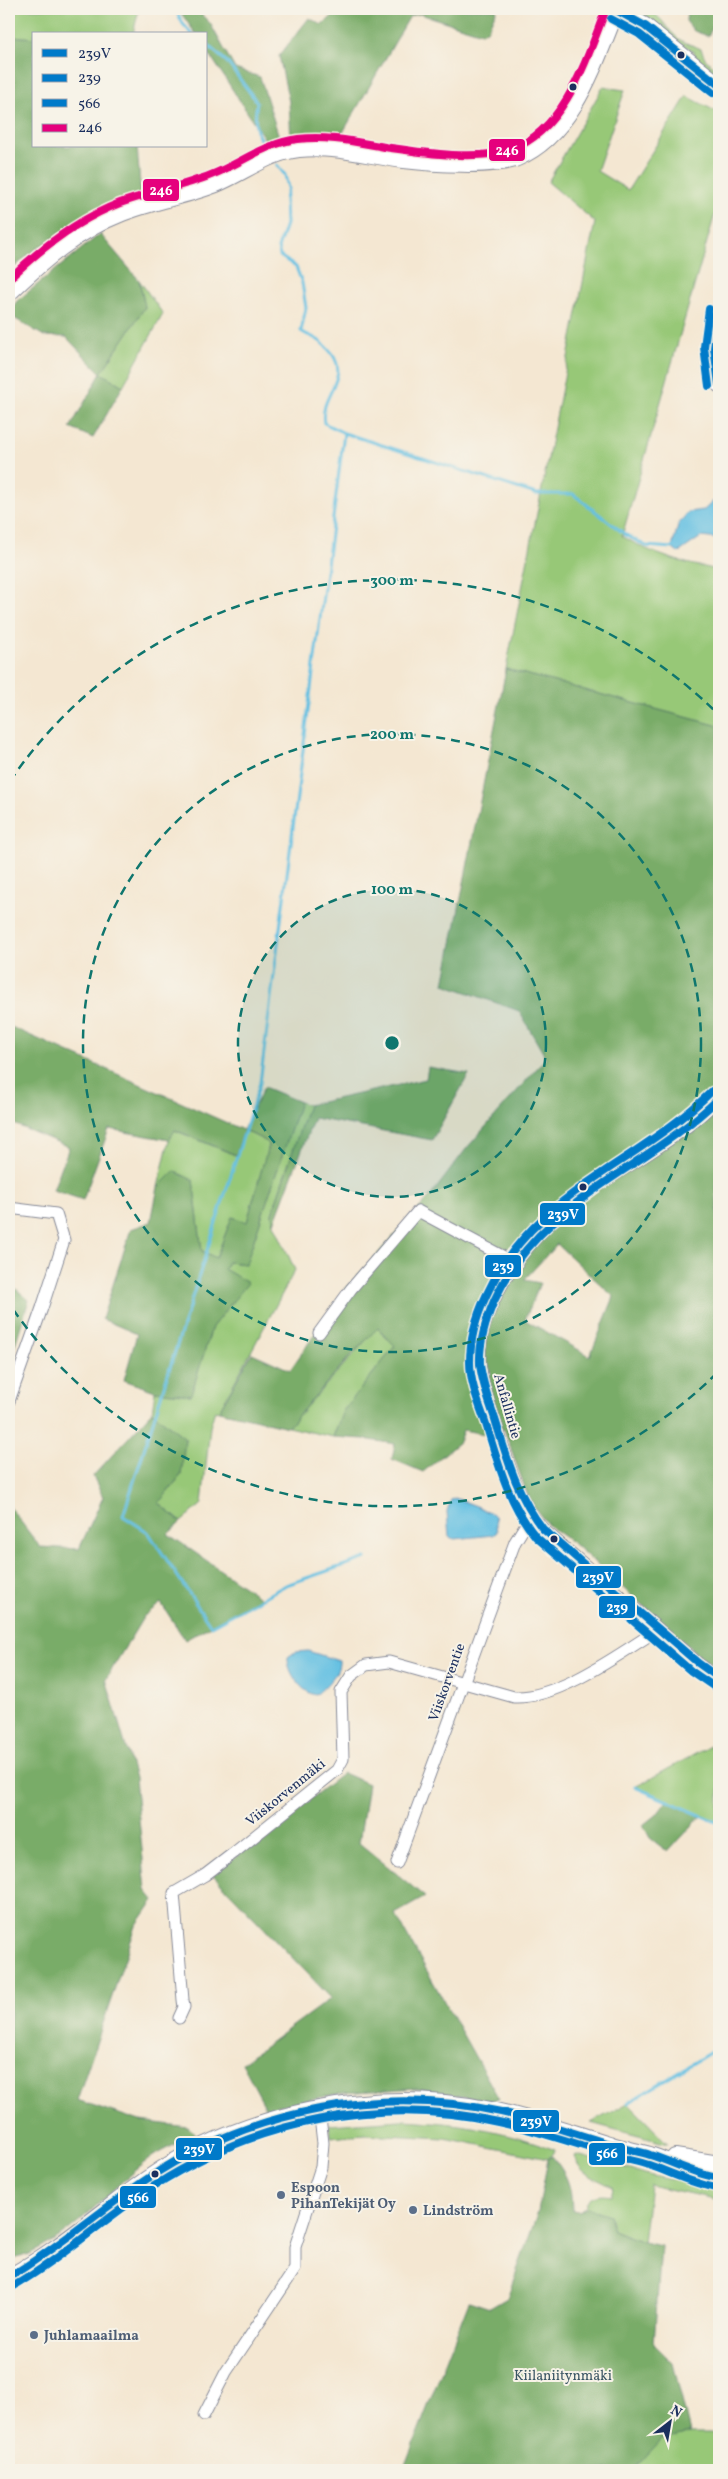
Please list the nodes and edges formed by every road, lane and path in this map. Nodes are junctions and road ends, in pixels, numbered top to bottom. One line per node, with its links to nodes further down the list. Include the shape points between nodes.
1 (617, 10): 2 (street, via 645,26); 3 (street, via 567,115 554,133 516,159 493,164 414,161 326,148 298,149 273,156 216,184 104,221 71,240)
2 (719, 85)
3 (9, 293)
4 (719, 311): 5 (street)
5 (716, 344): 6 (street)
6 (719, 384)
7 (719, 1098): 9 (street, Anfallintie, via 663,1145 570,1206)
8 (9, 1208): 11 (street, via 56,1214 64,1240)
9 (517, 1264): 10 (street, via 418,1211 351,1288); 12 (street, Anfallintie, via 500,1287 490,1309 482,1333 480,1363 500,1437)
10 (319, 1333)
11 (9, 1402)
12 (531, 1516): 13 (street, Anfallintie); 15 (street, Viiskorventie, via 515,1542)
13 (659, 1629): 14 (street, Anfallintie); 15 (street, Viiskorvenmäki, via 605,1663 540,1695 514,1697)
14 (719, 1678)
15 (462, 1682): 16 (street, Viiskorventie); 17 (street, Viiskorvenmäki, via 389,1662 366,1665 344,1684 341,1692 342,1759 337,1770 205,1875 174,1893 184,2007)
16 (397, 1863)
17 (179, 2018)
18 (319, 2109): 19 (street, via 389,2101 448,2103 519,2117); 22 (street, via 248,2128 177,2160 50,2253); 23 (street, via 321,2167 295,2247 295,2269 226,2372)
19 (650, 2155): 20 (street); 21 (street, via 707,2177)
20 (719, 2164)
21 (719, 2178)
22 (9, 2277)
23 (204, 2415)

